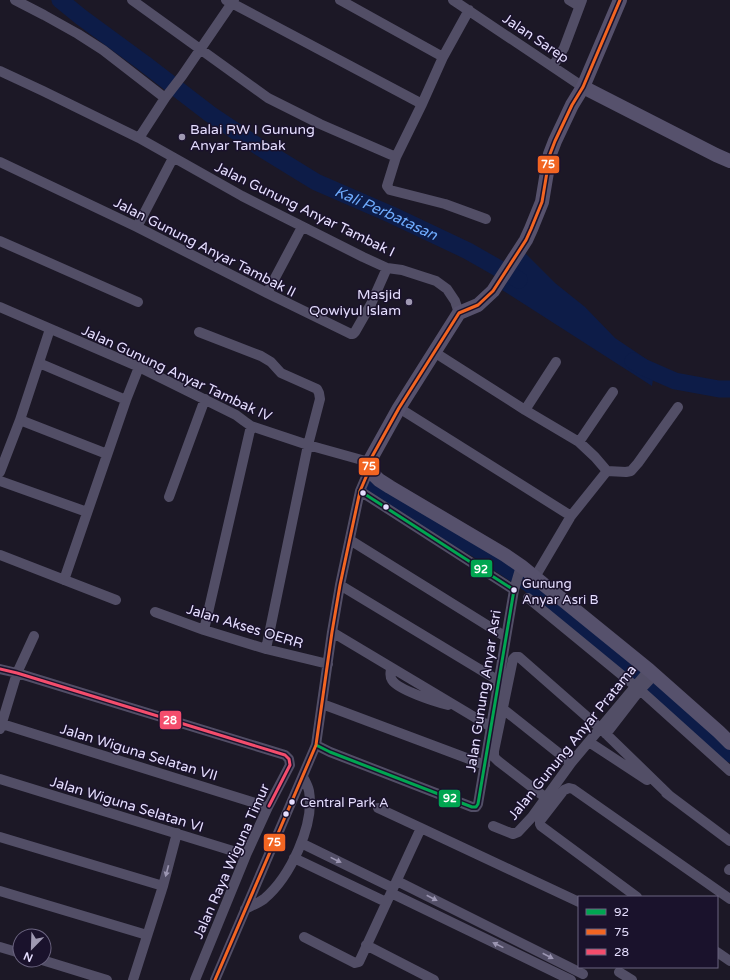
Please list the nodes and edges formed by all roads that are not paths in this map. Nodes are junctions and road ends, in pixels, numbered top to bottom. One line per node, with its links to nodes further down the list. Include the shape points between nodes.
1 (15, 0): 17 (street, via 102,50)
2 (132, 0): 10 (street)
3 (340, 0): 12 (street)
4 (453, 0): 9 (street, Jalan Sarep)
5 (569, 0): 8 (street)
6 (620, 0): 16 (street)
7 (230, 1): 10 (street); 18 (street)
8 (581, 3): 11 (street)
9 (469, 10): 12 (street); 13 (street, Jalan Sarep)
10 (200, 50): 17 (street); 20 (street, via 268,98)
11 (564, 51): 13 (street); 15 (street)
12 (443, 57): 18 (street)
13 (553, 66): 15 (street, Jalan Sarep)
14 (0, 71): 19 (street, Jalan Gunung Anyar Tambak I)
15 (566, 72): 16 (street, Jalan Sarep)
16 (584, 87): 22 (street); 32 (street, via 563,122 550,154 542,202 526,240 493,291 478,305)
17 (166, 96): 19 (street)
18 (422, 104): 20 (street)
19 (139, 138): 21 (street, Jalan Gunung Anyar Tambak I)
20 (396, 157): 24 (street, via 387,183 390,190 446,204)
21 (173, 158): 25 (street); 26 (street, Jalan Gunung Anyar Tambak I)
22 (730, 161)
23 (0, 162): 25 (street, Jalan Gunung Anyar Tambak II)
24 (486, 219)
25 (137, 227): 29 (street, Jalan Gunung Anyar Tambak II)
26 (302, 227): 28 (street, Jalan Gunung Anyar Tambak I); 29 (street)
27 (0, 241): 30 (street)
28 (387, 268): 29 (street, Jalan Gunung Anyar Tambak II, via 371,304 353,334); 32 (street, Jalan Gunung Anyar Tambak I, via 436,281 447,289)
29 (266, 293)
30 (138, 302)
31 (0, 307): 33 (street, Jalan Gunung Anyar Tambak IV)
32 (459, 313): 35 (street)
33 (50, 329): 37 (street); 38 (street, Jalan Gunung Anyar Tambak IV)
34 (199, 332): 48 (street, via 261,356 281,373 317,389 320,399)
35 (434, 352): 43 (street); 44 (street)
36 (556, 362): 44 (street)
37 (38, 363): 41 (street); 45 (street)
38 (139, 367): 40 (street, Jalan Gunung Anyar Tambak IV); 41 (street)
39 (613, 392): 47 (street)
40 (205, 399): 46 (street, Jalan Gunung Anyar Tambak IV); 55 (street)
41 (126, 400): 49 (street)
42 (678, 407): 52 (street, via 631,472)
43 (399, 408): 50 (street); 57 (street)
44 (525, 410): 47 (street)
45 (20, 420): 49 (street); 51 (street)
46 (251, 426): 48 (street, Jalan Gunung Anyar Tambak IV); 68 (street)
47 (579, 442): 52 (street)
48 (308, 445): 50 (street, Jalan Gunung Anyar Tambak IV); 72 (street)
49 (107, 454): 56 (street)
50 (369, 466): 54 (street); 60 (street, via 379,480 505,555)
51 (0, 472)
52 (607, 472): 57 (street)
53 (0, 481): 56 (street)
54 (360, 492): 58 (street); 64 (street)
55 (169, 497)
56 (87, 512): 62 (street)
57 (571, 516): 61 (street)
58 (350, 540): 63 (street); 71 (street)
59 (0, 555): 62 (street)
60 (519, 570): 61 (street); 64 (street, Jalan Gunung Anyar Asri)
61 (535, 577): 76 (street)
62 (64, 580): 66 (street)
63 (340, 584): 69 (street); 77 (street)
64 (514, 588): 71 (street, Jalan Gunung Anyar Asri)
65 (528, 598): 76 (street)
66 (116, 600)
67 (154, 612): 68 (street, Jalan Akses OERR)
68 (204, 630): 72 (street, Jalan Akses OERR)
69 (332, 632): 73 (street); 81 (street)
70 (34, 636): 75 (street)
71 (506, 637): 77 (street, Jalan Gunung Anyar Asri)
72 (266, 649): 73 (street, Jalan Akses OERR)
73 (328, 664): 78 (street)
74 (0, 669): 75 (street)
75 (17, 673): 80 (street); 93 (street, Jalan Raya Wiguna Timur, via 285,755 290,765)
76 (644, 680): 82 (street, Jalan Gunung Anyar Pratama); 84 (street, via 719,732); 88 (street)
77 (499, 681): 81 (street, Jalan Gunung Anyar Asri)
78 (322, 704): 85 (street); 87 (street)
79 (503, 709): 82 (street, via 513,659 519,657); 86 (street); 92 (street, via 494,757)
80 (1, 726): 93 (street, Jalan Wiguna Selatan VII)
81 (491, 727): 87 (street, Jalan Gunung Anyar Asri)
82 (603, 731): 83 (street, Jalan Gunung Anyar Pratama); 91 (street)
83 (589, 742): 86 (street, Jalan Gunung Anyar Pratama); 91 (street)
84 (730, 743)
85 (316, 745): 87 (street, Jalan Gunung Anyar Asri, via 472,807 478,804); 89 (street)
86 (571, 763): 92 (street, Jalan Gunung Anyar Pratama)
87 (485, 765)
88 (730, 771)
89 (303, 777): 100 (street, via 309,790 310,802 308,823); 109 (street)
90 (0, 779): 97 (street, Jalan Wiguna Selatan VI)
91 (670, 796): 99 (street)
92 (546, 798): 95 (street, Jalan Gunung Anyar Pratama, via 518,832 513,834)
93 (268, 807): 101 (street, Jalan Raya Wiguna Timur)
94 (378, 808): 96 (street)
95 (493, 826)
96 (421, 828): 105 (street); 108 (street)
97 (177, 833): 101 (street, Jalan Wiguna Selatan VI); 103 (street, one-way to 103)
98 (0, 837): 103 (street)
99 (730, 841)
100 (301, 843): 102 (street); 105 (street, one-way to 105)
101 (246, 855): 122 (street, Jalan Raya Wiguna Timur)
102 (294, 858): 105 (street); 109 (street, via 277,886 263,900)
103 (163, 886): 110 (street)
104 (0, 891): 110 (street)
105 (392, 891): 112 (street); 119 (street, one-way to 119); 125 (street, one-way to 105)
106 (636, 896): 107 (street, via 541,826 540,821 564,790 573,789)
107 (730, 899)
108 (578, 902)
109 (245, 909): 123 (street)
110 (147, 935): 121 (street)
111 (304, 937): 112 (street, via 356,962 359,962)
112 (366, 945): 124 (street)
113 (0, 947): 114 (street)
114 (12, 951)
115 (718, 953): 116 (street)
116 (730, 961)
117 (52, 963): 120 (street)
118 (619, 973): 126 (street)
119 (583, 974)
120 (106, 980)
121 (133, 980)
122 (195, 980)
123 (215, 980)
124 (434, 980)
125 (571, 980)
126 (632, 980)

